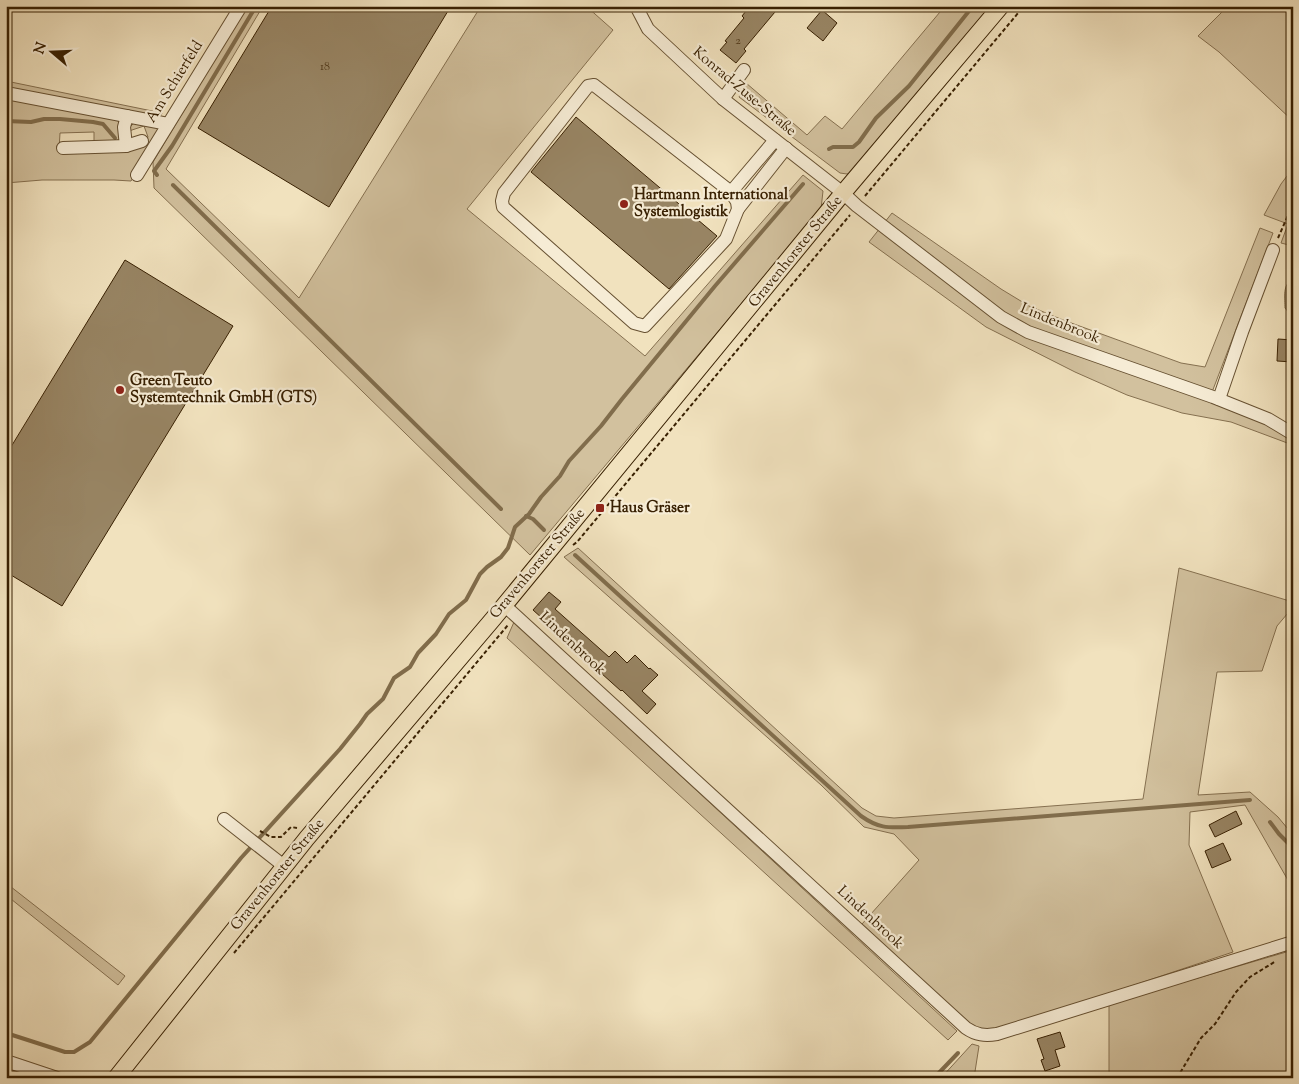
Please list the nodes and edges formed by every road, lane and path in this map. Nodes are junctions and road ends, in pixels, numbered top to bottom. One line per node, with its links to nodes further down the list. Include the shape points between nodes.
1 (241, 6): 9 (street, Am Schierfeld)
2 (636, 6): 7 (street, Konrad-Zuse-Straße, via 648,29)
3 (1001, 6): 17 (main road, Gravenhorster Straße)
4 (1024, 6): 19 (path)
5 (744, 70): 7 (street)
6 (6, 93): 8 (street)
7 (723, 99): 10 (street, Konrad-Zuse-Straße)
8 (127, 116): 9 (street); 12 (street, via 124,127)
9 (168, 124): 15 (street, Am Schierfeld)
10 (775, 140): 14 (street, Konrad-Zuse-Straße); 16 (street)
11 (142, 141): 12 (street)
12 (126, 146): 13 (street)
13 (62, 148)
14 (786, 148): 17 (street, Konrad-Zuse-Straße); 20 (street)
15 (136, 175)
16 (730, 192): 20 (street); 20 (street, via 594,85 588,86 504,193 502,201 503,207 640,326 645,326 726,239)
17 (843, 193): 19 (street, Lindenbrook); 25 (main road, Gravenhorster Straße)
18 (1293, 204): 21 (path)
19 (857, 206): 22 (street, Lindenbrook, via 1001,317 1028,332); 24 (path)
20 (738, 209)
21 (1273, 250): 22 (street)
22 (1218, 399): 23 (street, Lindenbrook, via 1268,419)
23 (1293, 434)
24 (571, 546)
25 (508, 609): 28 (main road, Gravenhorster Straße); 30 (street, Lindenbrook, via 974,1033 998,1034); 31 (path, via 508,626)
26 (224, 819): 29 (street)
27 (256, 829): 28 (path, via 271,837 281,837 296,827)
28 (307, 838): 29 (main road, Gravenhorster Straße)
29 (284, 866): 35 (main road, Gravenhorster Straße)
30 (1291, 948): 33 (path, via 1250,977 1236,992)
31 (232, 956)
32 (6, 1061): 34 (street)
33 (1181, 1071): 36 (path); 37 (path)
34 (57, 1078)
35 (116, 1078)
36 (1177, 1078)
37 (1181, 1078)

